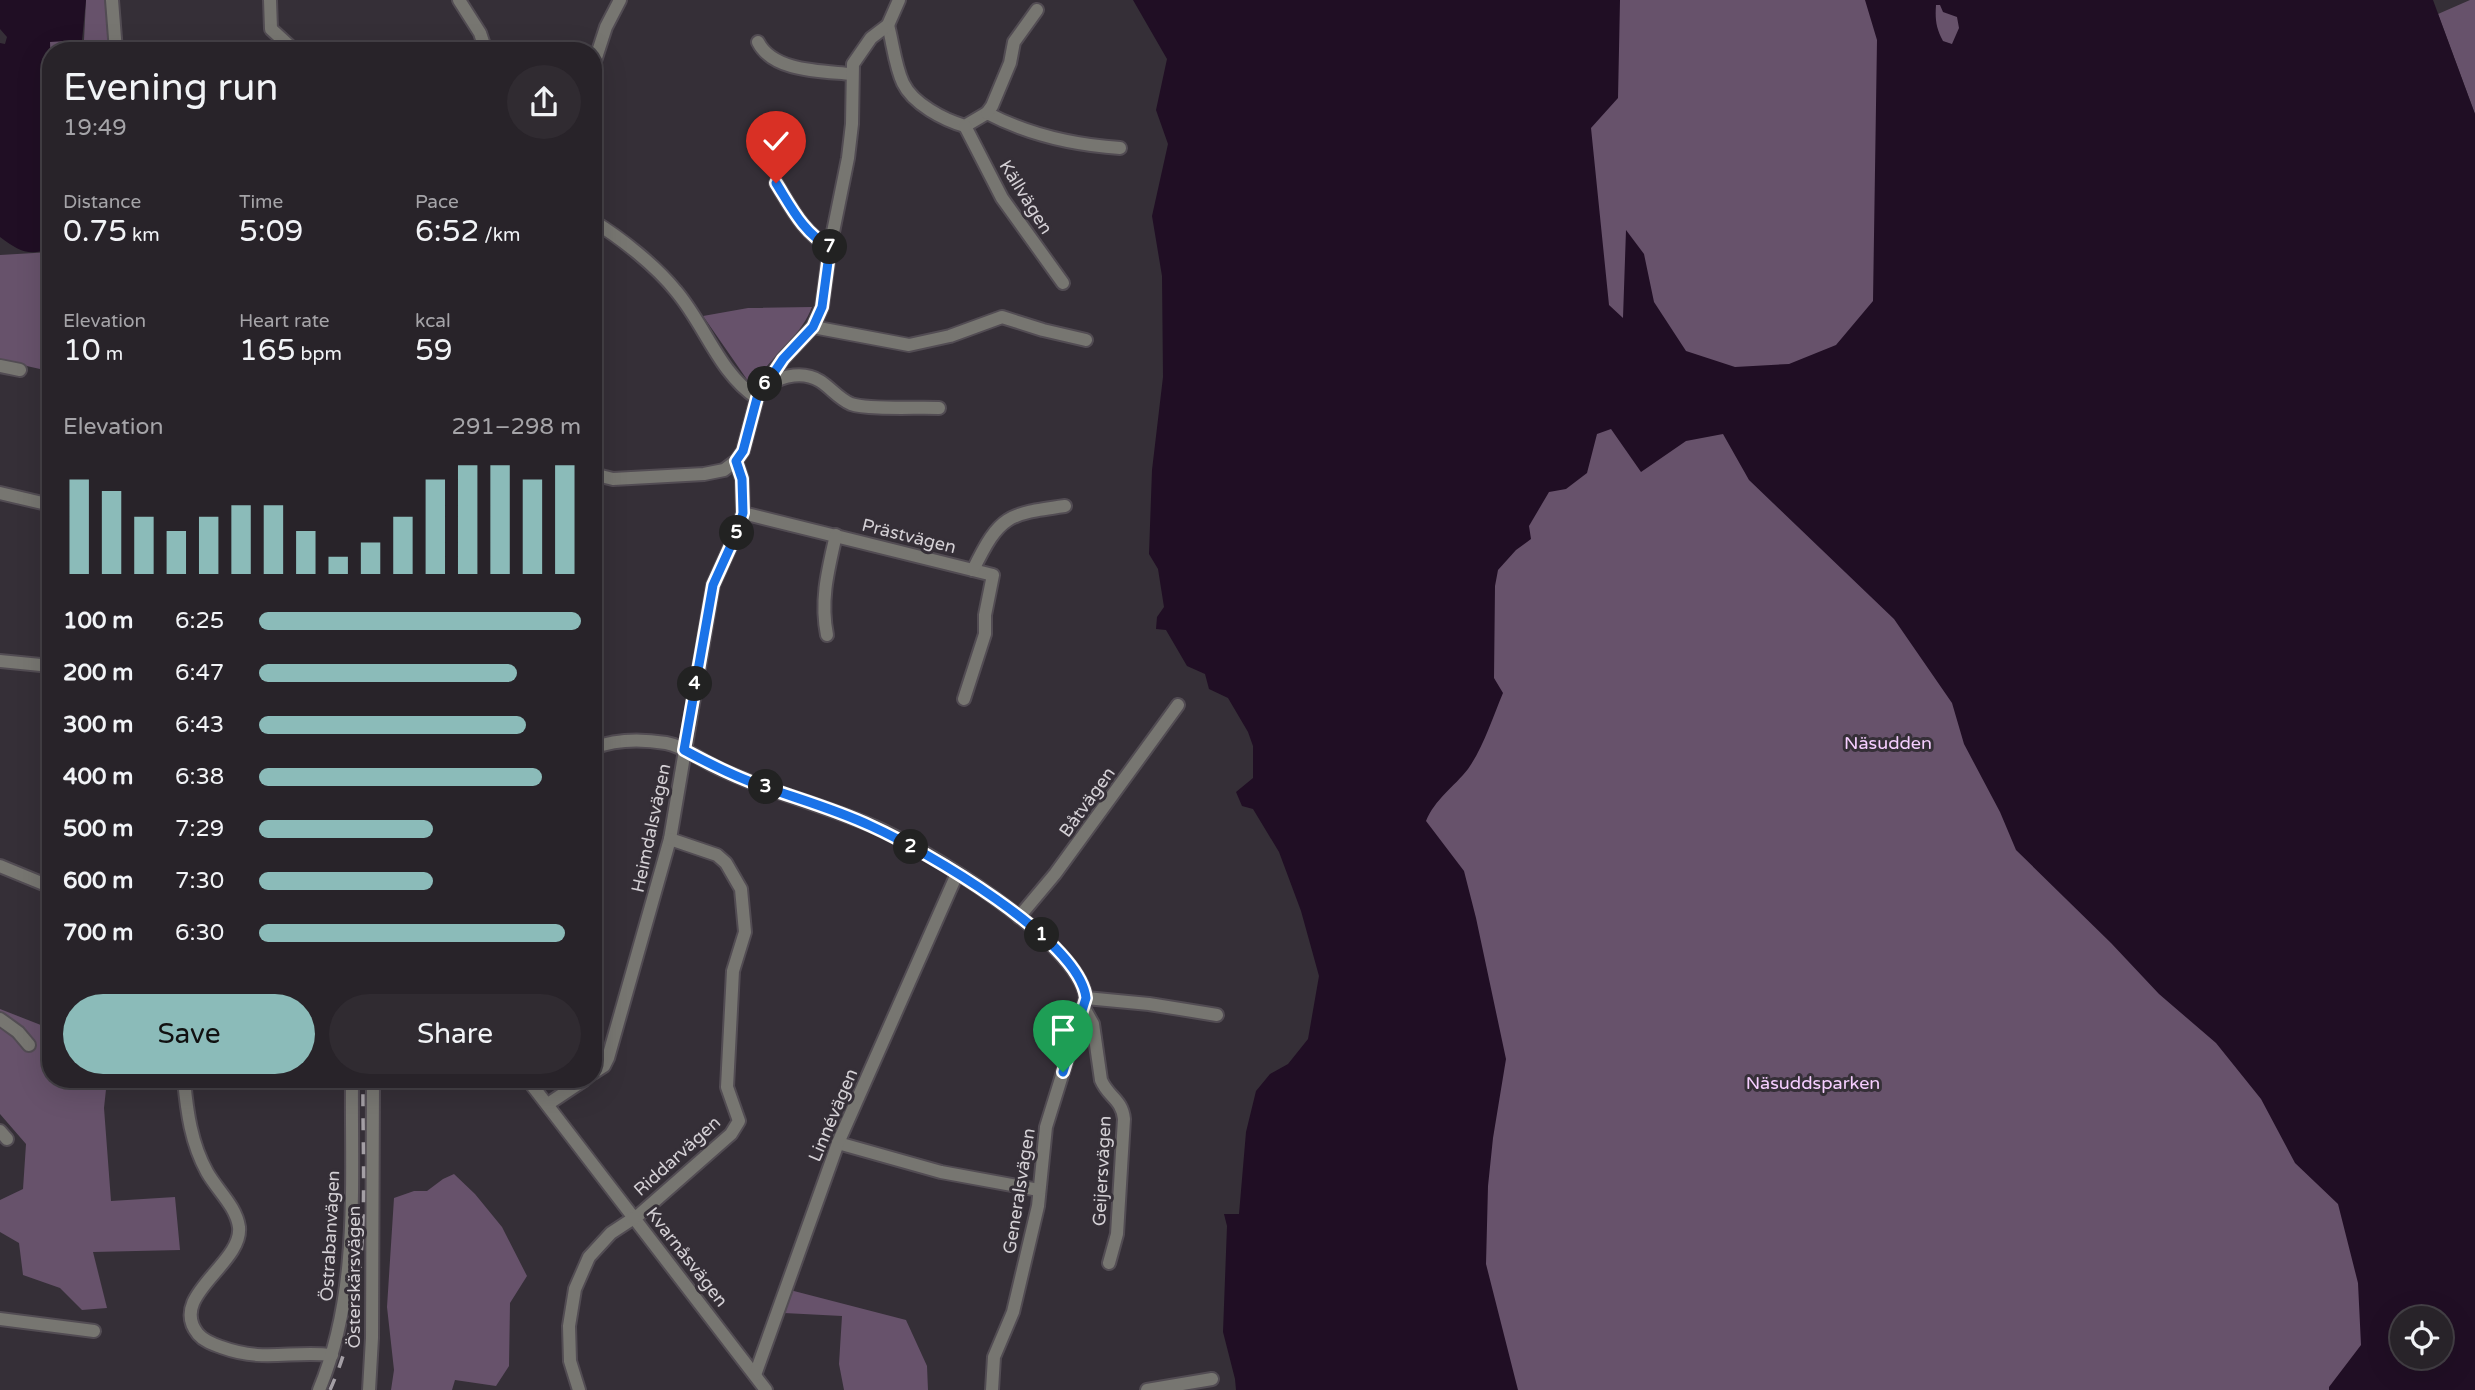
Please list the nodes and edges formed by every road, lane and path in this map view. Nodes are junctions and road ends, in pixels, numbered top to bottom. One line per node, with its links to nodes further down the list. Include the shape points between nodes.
1 (113, 0): 9 (street)
2 (270, 0): 10 (street, via 271,29)
3 (459, 0): 11 (street)
4 (620, 0): 12 (street)
5 (899, 0): 7 (street)
6 (1037, 9): 14 (street, via 1014,42 1010,63)
7 (888, 25): 13 (street, via 863,47); 15 (street, via 906,88 926,106)
8 (758, 41): 13 (street, via 767,55 779,62)
9 (115, 42)
10 (285, 42)
11 (483, 42)
12 (601, 42)
13 (851, 74): 19 (street, via 852,124)
14 (987, 113): 15 (street); 16 (street, via 1067,140)
15 (965, 126): 20 (street, Källvägen, via 1002,198)
16 (1120, 148)
17 (776, 183): 19 (street, via 816,240)
18 (602, 228): 25 (street, via 678,292 734,379)
19 (830, 247): 21 (street, via 822,307)
20 (1063, 283)
21 (813, 327): 22 (street, via 909,345 950,337 1002,317); 25 (street)
22 (1086, 340)
23 (0, 366): 24 (street)
24 (20, 370)
25 (760, 393): 26 (street, via 779,378 810,376 851,404); 27 (street)
26 (939, 408)
27 (736, 461): 28 (street, via 724,470 704,474); 32 (street, Heimdalsvägen, via 742,479)
28 (602, 476)
29 (0, 494): 30 (street)
30 (42, 503)
31 (1065, 506): 34 (street, Prästvägen, via 1022,512 1004,521 987,541)
32 (743, 513): 33 (street, Prästvägen); 41 (street, Heimdalsvägen, via 713,585)
33 (836, 535): 34 (street, Prästvägen); 35 (street, Prästvägen, via 823,594)
34 (973, 570): 38 (street, Prästvägen, via 993,575 985,634)
35 (827, 635)
36 (0, 661): 37 (street)
37 (42, 665)
38 (964, 699)
39 (1178, 705): 46 (street, Båtvägen)
40 (602, 745): 41 (street, via 637,741 668,743)
41 (684, 750): 42 (street, Heimdalsvägen); 44 (street, via 751,782 870,825)
42 (670, 839): 51 (street, Heimdalsvägen); 60 (street, Riddarvägen, via 717,855 741,889 745,932 733,971 727,1087 739,1121 731,1134)
43 (0, 866): 45 (street)
44 (957, 874): 46 (street); 58 (street, Linnévägen)
45 (42, 883)
46 (1019, 917): 47 (street, via 1063,955 1085,986)
47 (1085, 1003): 48 (street, via 1149,1004); 59 (street, Generalsvägen, via 1046,1127); 61 (street, Geijersvägen, via 1093,1024 1101,1080 1123,1109 1124,1119 1117,1234)
48 (1217, 1015)
49 (0, 1020): 50 (street)
50 (29, 1045)
51 (602, 1067)
52 (185, 1088): 64 (street, via 197,1153 237,1219 239,1230 235,1247 193,1301 196,1331 210,1343 244,1354)
53 (352, 1088): 64 (street, Östrabanvägen, via 346,1296)
54 (373, 1088): 68 (street, Österskärsvägen)
55 (535, 1088): 57 (street, Kvarnåsvägen)
56 (572, 1088): 57 (street)
57 (548, 1104): 60 (street, Kvarnåsvägen)
58 (838, 1143): 59 (street, via 941,1172); 65 (street, Linnévägen)
59 (1040, 1190): 71 (street, Generalsvägen, via 1013,1312 992,1364)
60 (634, 1217): 65 (street, Kvarnåsvägen); 69 (street, Riddarvägen, via 601,1241 579,1278 568,1337)
61 (1109, 1263)
62 (0, 1319): 63 (street)
63 (94, 1331)
64 (332, 1355): 67 (street, Östrabanvägen)
65 (755, 1376): 70 (street, Kvarnåsvägen)
66 (1212, 1379): 72 (street)
67 (319, 1390)
68 (369, 1390)
69 (579, 1390)
70 (766, 1390)
71 (992, 1390)
72 (1147, 1390)

